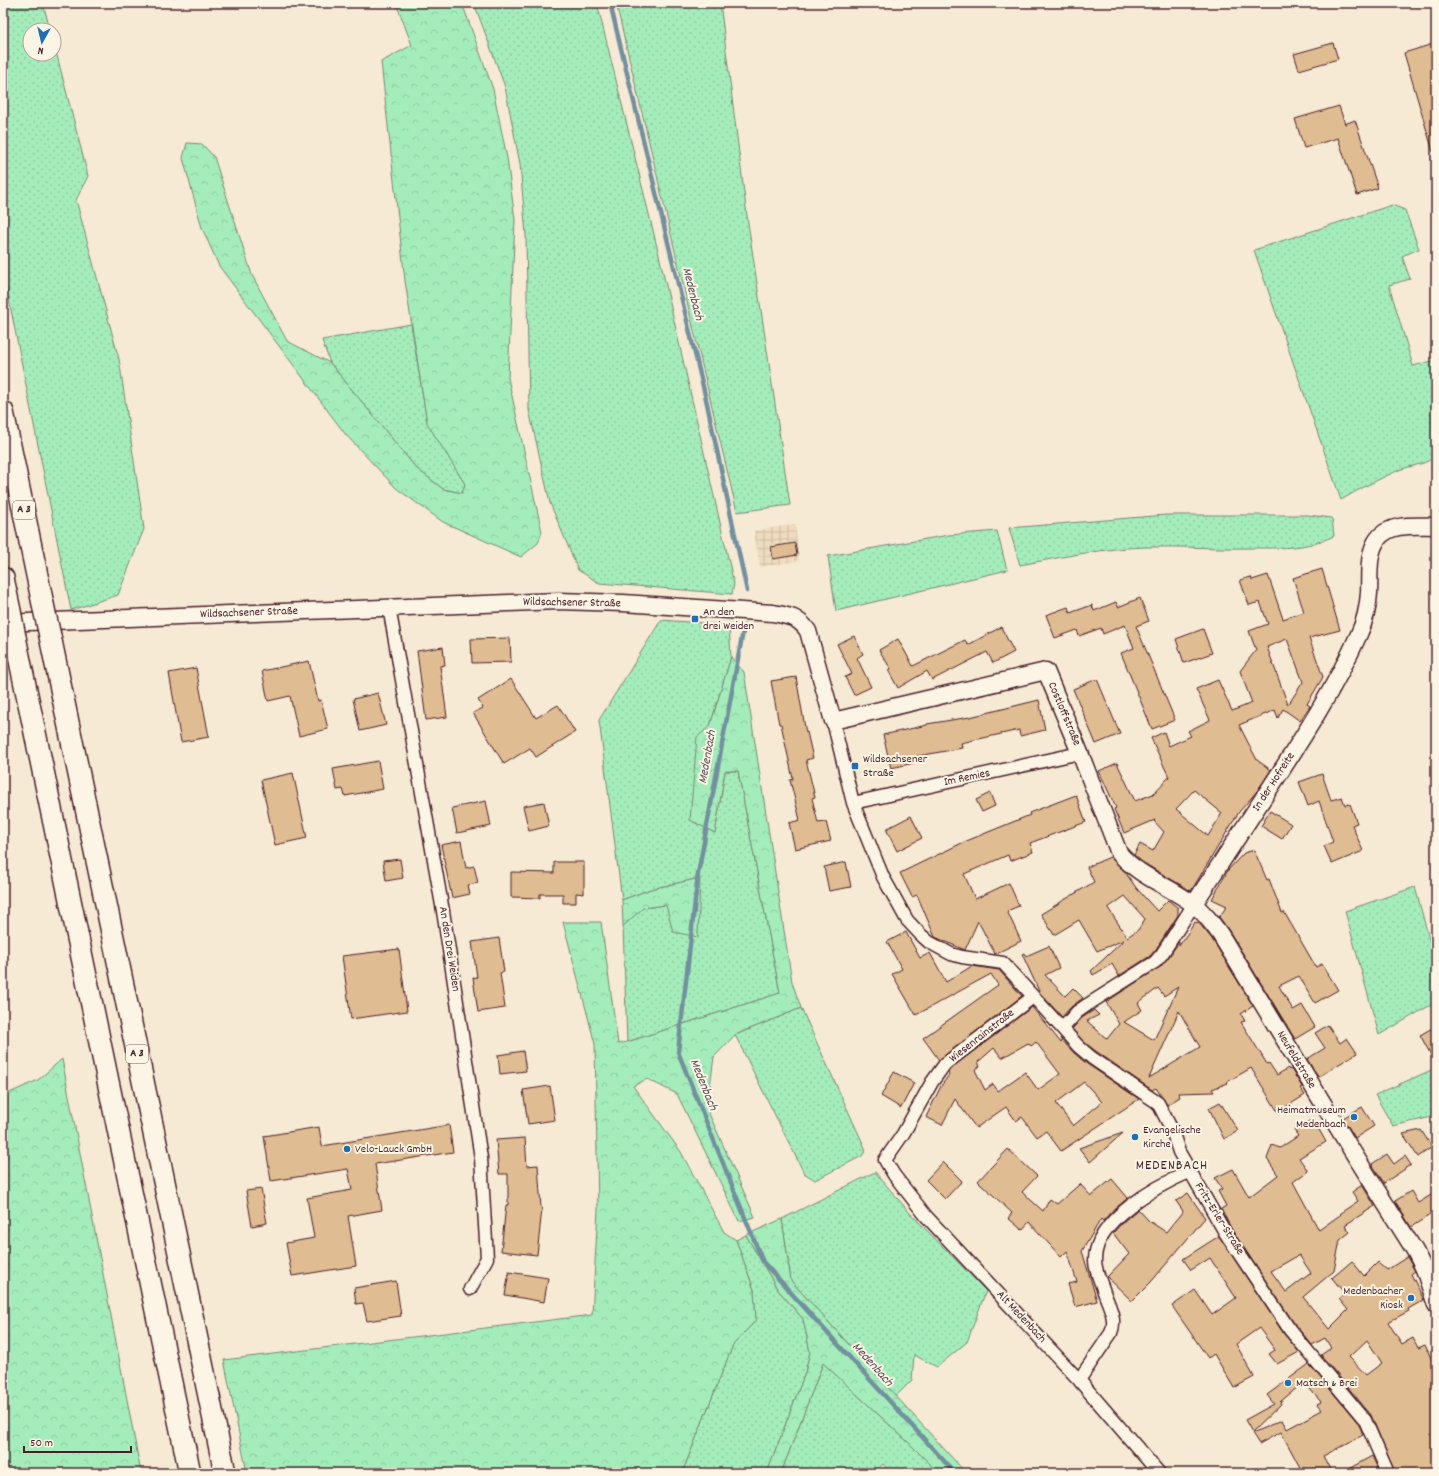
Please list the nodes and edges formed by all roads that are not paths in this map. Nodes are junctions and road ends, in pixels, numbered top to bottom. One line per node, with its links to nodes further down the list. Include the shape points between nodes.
1 (3, 412): 20 (highway, A 3, bridge)
2 (1436, 526): 9 (main road, In der Hofreite, via 1395,528 1376,540 1370,563 1364,622 1345,663 1312,724)
3 (3, 578): 5 (highway)
4 (389, 607): 5 (main road, Wildsachsener Straße); 6 (main road, Wildsachsener Straße, via 558,601 788,615 802,622 808,631); 16 (street, An den Drei Weiden, via 443,911 480,1158 487,1258)
5 (9, 623): 19 (highway)
6 (833, 721): 7 (main road, Costloffstraße, via 1046,671); 8 (street, Wildsachsener Straße)
7 (1080, 753): 8 (street, Im Remies); 9 (main road, Costloffstraße, via 1119,853 1130,865)
8 (853, 802): 10 (street, Wildsachsener Straße, via 883,877)
9 (1194, 904): 12 (street, In der Hofreite, via 1155,962 1086,1005); 15 (main road, Neufeldstraße, via 1220,934 1415,1251)
10 (907, 920): 11 (street, Fritz-Erler-Straße, via 921,936 950,954 1003,964)
11 (1032, 997): 12 (street, Fritz-Erler-Straße); 13 (street, Wiesenrainstraße, via 945,1064)
12 (1063, 1028): 14 (street, Fritz-Erler-Straße, via 1092,1058 1158,1103)
13 (885, 1160): 18 (street, Alt Medenbach, via 926,1216)
14 (1189, 1172): 18 (street, via 1168,1181 1137,1201 1102,1235 1096,1250 1096,1269 1114,1325); 22 (street, Fritz-Erler-Straße, via 1226,1234 1290,1330 1365,1420)
15 (1430, 1268): 17 (main road, Neufeldstraße)
16 (470, 1289)
17 (1436, 1305)
18 (1079, 1380): 21 (street, Alt Medenbach)
19 (190, 1473)
20 (225, 1473)
21 (1159, 1473)
22 (1388, 1473)

